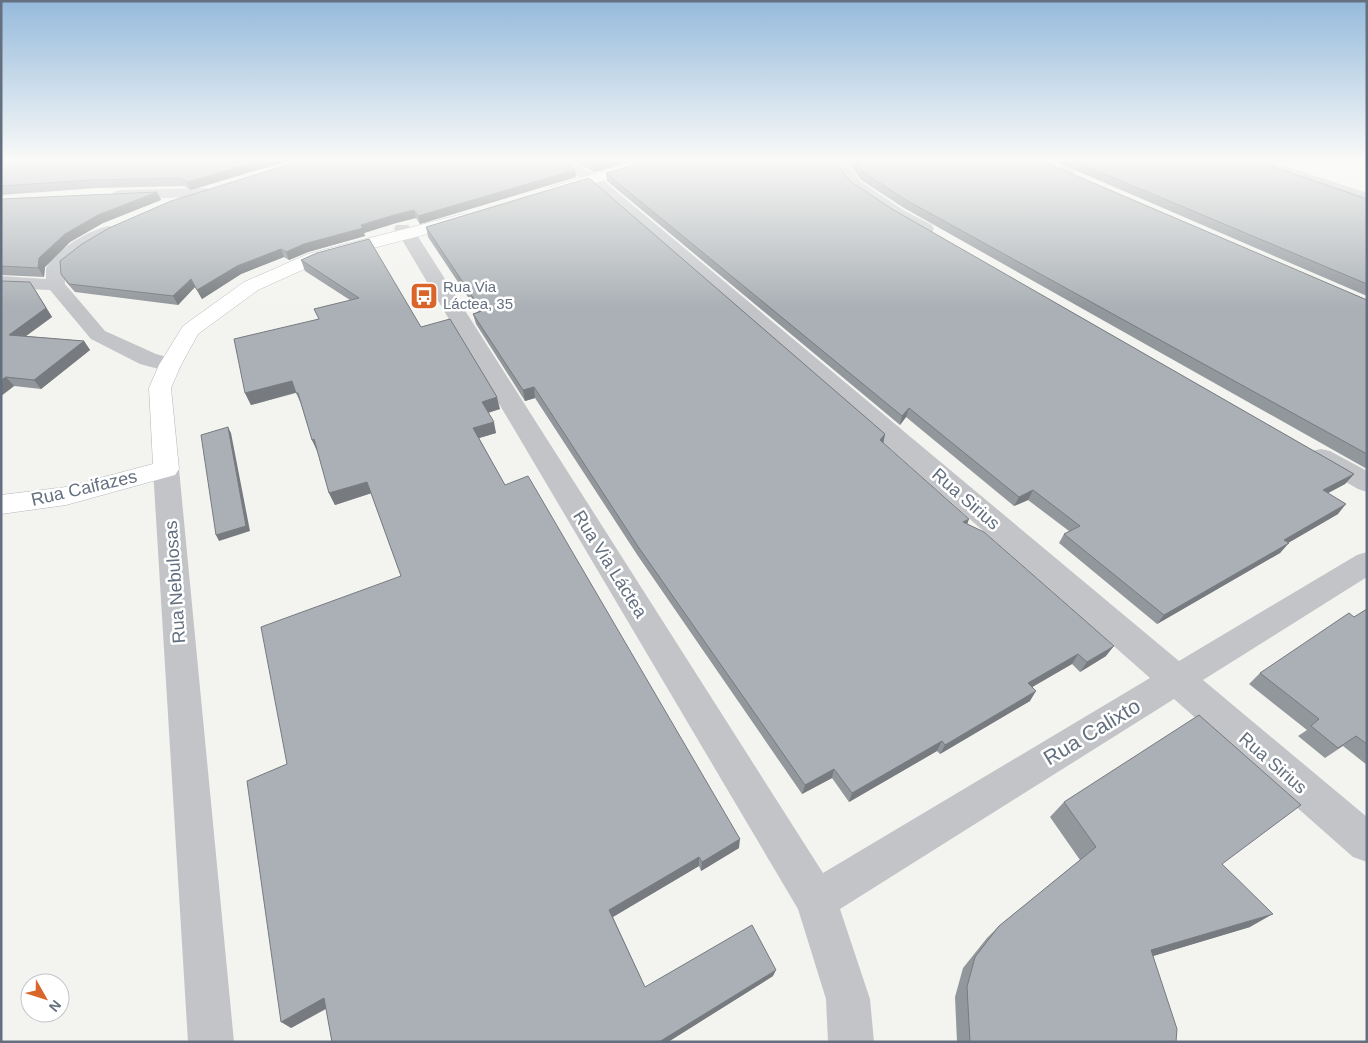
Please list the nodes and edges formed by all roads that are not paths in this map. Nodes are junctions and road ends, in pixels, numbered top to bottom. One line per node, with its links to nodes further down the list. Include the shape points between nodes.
1 (627, 210): 15 (street, Rua Sirius)
2 (892, 210): 6 (street)
3 (475, 211): 5 (street, Rua Nebulosas)
4 (126, 223): 8 (street, via 82,244 63,258 55,268)
5 (405, 232): 9 (street, Rua Nebulosas, via 314,258 251,286 190,330); 17 (street, Rua Via Láctea)
6 (940, 237)
7 (1, 282): 8 (street)
8 (56, 285): 9 (street, via 98,335 148,359)
9 (170, 365): 11 (street, Rua Nebulosas, via 160,388)
10 (1307, 449): 12 (street)
11 (166, 469): 13 (street, Rua Caifazes, via 66,496); 18 (street, Rua Nebulosas)
12 (1367, 484)
13 (1, 505)
14 (1367, 563): 15 (street, Rua Calixto)
15 (1176, 680): 16 (street, Rua Sirius); 17 (street, Rua Calixto)
16 (1367, 843)
17 (816, 900): 19 (street, Rua Via Láctea, via 848,999)
18 (210, 1042)
19 (851, 1042)

